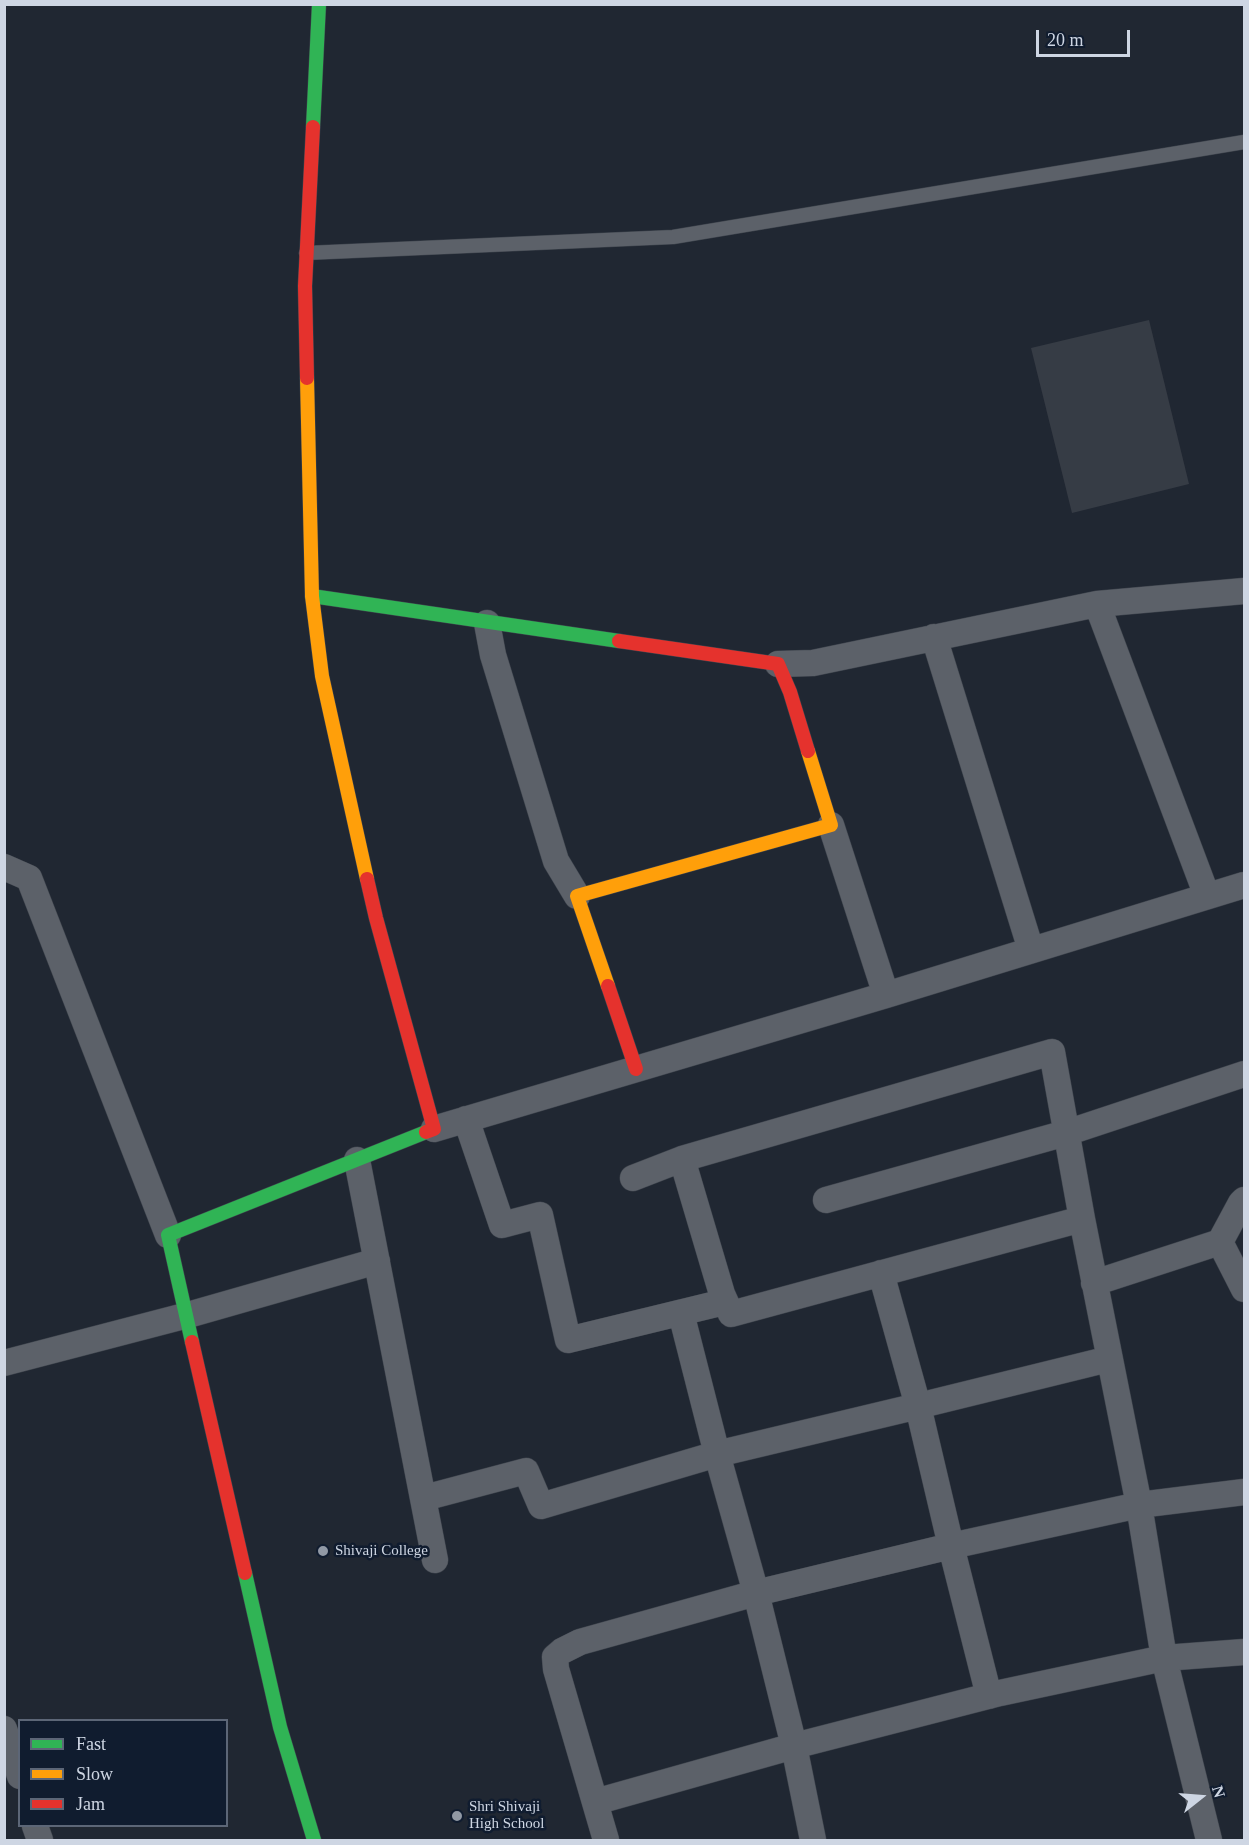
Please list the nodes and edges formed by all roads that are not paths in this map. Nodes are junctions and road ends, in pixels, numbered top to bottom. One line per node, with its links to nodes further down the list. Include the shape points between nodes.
1 (319, 4): 3 (street)
2 (1245, 142): 3 (lane, via 673,237)
3 (306, 253): 5 (street)
4 (1245, 591): 6 (street)
5 (312, 596): 7 (street); 20 (street, via 322,676 376,918)
6 (1097, 604): 8 (street); 14 (street)
7 (487, 623): 9 (street); 13 (street, via 493,655 556,861)
8 (934, 638): 9 (street, via 813,663); 15 (street)
9 (778, 664): 10 (street)
10 (831, 825): 13 (street); 16 (street)
11 (4, 867): 28 (street, via 29,878)
12 (1245, 885): 14 (street)
13 (577, 896): 17 (street)
14 (1207, 896): 15 (street)
15 (1031, 950): 16 (street)
16 (886, 995): 17 (street)
17 (636, 1069): 19 (street)
18 (1245, 1074): 21 (street)
19 (466, 1119): 20 (street); 35 (street, via 501,1226 540,1215 568,1340)
20 (434, 1129): 23 (street)
21 (1066, 1133): 22 (street, via 1052,1052); 25 (street); 27 (street)
22 (682, 1159): 24 (street); 34 (street)
23 (357, 1160): 28 (street); 30 (street)
24 (633, 1178)
25 (826, 1200)
26 (1245, 1200): 29 (street)
27 (1082, 1219): 31 (street); 32 (street)
28 (168, 1235): 36 (street)
29 (1220, 1242): 32 (street); 33 (street)
30 (377, 1262): 36 (street); 42 (street)
31 (881, 1273): 34 (street, via 731,1314); 39 (street)
32 (1094, 1283): 37 (street)
33 (1245, 1289)
34 (722, 1294): 35 (street, via 716,1304)
35 (681, 1313): 40 (street)
36 (188, 1315): 38 (street); 54 (street, via 280,1727)
37 (1109, 1359): 39 (street); 43 (street)
38 (4, 1363)
39 (918, 1406): 40 (street); 44 (street)
40 (717, 1454): 42 (street, via 541,1506 526,1471); 46 (street)
41 (1245, 1492): 43 (street)
42 (424, 1498): 45 (street)
43 (1139, 1505): 44 (street); 48 (street)
44 (951, 1546): 46 (street); 49 (street)
45 (435, 1560)
46 (756, 1593): 51 (street); 53 (street, via 580,1642 555,1657)
47 (1245, 1652): 48 (street)
48 (1164, 1658): 49 (street); 57 (street)
49 (989, 1696): 51 (street)
50 (4, 1729): 52 (street)
51 (794, 1746): 53 (street); 56 (street)
52 (18, 1770)
53 (595, 1802): 55 (street)
54 (314, 1840)
55 (606, 1840)
56 (813, 1840)
57 (1209, 1840)

